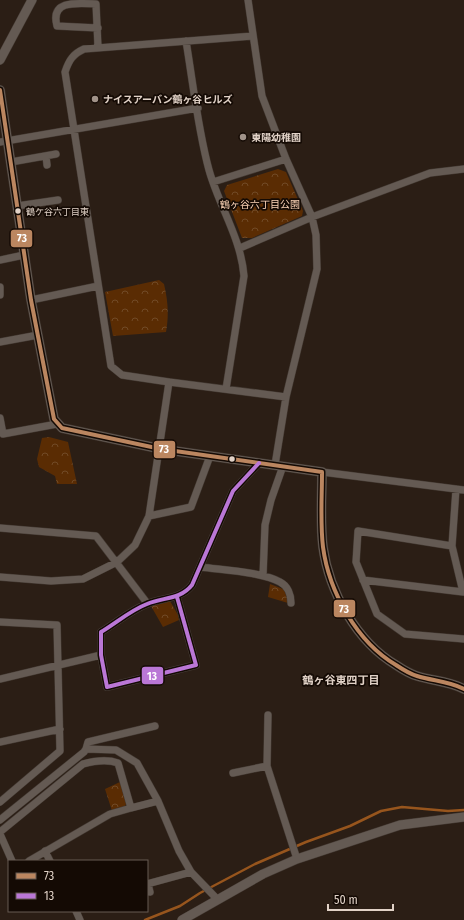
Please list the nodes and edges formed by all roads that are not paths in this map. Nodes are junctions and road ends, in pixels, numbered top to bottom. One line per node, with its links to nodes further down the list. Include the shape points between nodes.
1 (32, 0): 7 (street)
2 (248, 0): 4 (street)
3 (98, 28): 3 (street, via 96,4 66,3 58,8 54,15 57,26); 6 (street)
4 (253, 36): 5 (street); 14 (street, via 262,96)
5 (186, 41): 6 (street); 9 (street)
6 (98, 47): 10 (street, via 75,53 68,62 65,72)
7 (0, 60)
8 (0, 90): 11 (street)
9 (198, 108): 10 (street); 18 (street)
10 (74, 129): 11 (street); 25 (street)
11 (4, 142): 15 (street)
12 (56, 154): 13 (street)
13 (46, 156): 15 (street); 16 (street)
14 (286, 159): 18 (street); 21 (street)
15 (11, 162): 19 (street)
16 (47, 165)
17 (464, 169): 21 (street, via 430,173)
18 (213, 182): 22 (street)
19 (17, 206): 20 (street, via 55,200); 23 (street)
20 (54, 209)
21 (312, 217): 22 (street); 33 (street, via 316,235 317,269)
22 (240, 248): 32 (street, via 244,276)
23 (24, 255): 24 (street); 28 (street)
24 (0, 260)
25 (98, 286): 28 (street); 31 (street, via 111,366 122,375)
26 (0, 287): 27 (street)
27 (0, 295)
28 (32, 300): 29 (street)
29 (38, 335): 30 (street); 35 (street)
30 (0, 342)
31 (170, 382): 32 (street); 36 (street)
32 (226, 389): 33 (street)
33 (286, 397): 39 (street)
34 (0, 418): 35 (street, via 3,434)
35 (57, 424): 36 (street, via 62,428)
36 (160, 449): 37 (street); 43 (street)
37 (210, 456): 38 (street); 43 (street, via 191,507)
38 (259, 463): 39 (street); 47 (street, via 233,491)
39 (279, 466): 40 (street); 48 (street, via 265,524)
40 (322, 472): 41 (street); 59 (street, via 323,550 340,601 351,623 394,664 416,676 446,682)
41 (456, 489): 42 (street); 45 (street)
42 (464, 490)
43 (149, 516): 46 (street, via 135,545)
44 (0, 528): 46 (street, via 96,536)
45 (452, 546): 50 (street, via 358,530 356,562); 50 (street, via 462,592)
46 (117, 562): 49 (street, via 83,579 52,581); 53 (street)
47 (201, 567): 48 (street); 51 (street, via 192,585)
48 (263, 576): 52 (street, via 282,582 291,594)
49 (0, 577)
50 (363, 580): 55 (street, via 378,614 405,634)
51 (177, 597): 53 (street); 56 (street, via 196,665 107,686)
52 (292, 603)
53 (147, 604): 56 (street, via 101,632)
54 (0, 622): 57 (street, via 57,625)
55 (464, 639)
56 (101, 655): 57 (street)
57 (59, 666): 58 (street); 62 (street)
58 (0, 679)
59 (464, 689)
60 (268, 715): 65 (street)
61 (155, 726): 64 (street, via 88,742)
62 (60, 729): 63 (street); 68 (street, via 60,751)
63 (0, 742)
64 (86, 749): 67 (street, via 116,750 137,763); 71 (street)
65 (267, 766): 66 (street); 74 (street)
66 (234, 773)
67 (158, 801): 69 (street); 78 (street, via 179,851)
68 (0, 802)
69 (131, 808): 72 (street, via 118,763 111,760 92,761 83,764); 73 (street, via 110,814)
70 (464, 817): 74 (street, via 400,825)
71 (0, 820)
72 (0, 833): 75 (street)
73 (45, 851): 76 (street); 77 (street)
74 (295, 852): 81 (street)
75 (12, 860)
76 (31, 860)
77 (50, 860)
78 (191, 872): 79 (street); 81 (street)
79 (148, 884): 80 (street)
80 (150, 892)
81 (218, 900): 82 (street)
82 (182, 920)

